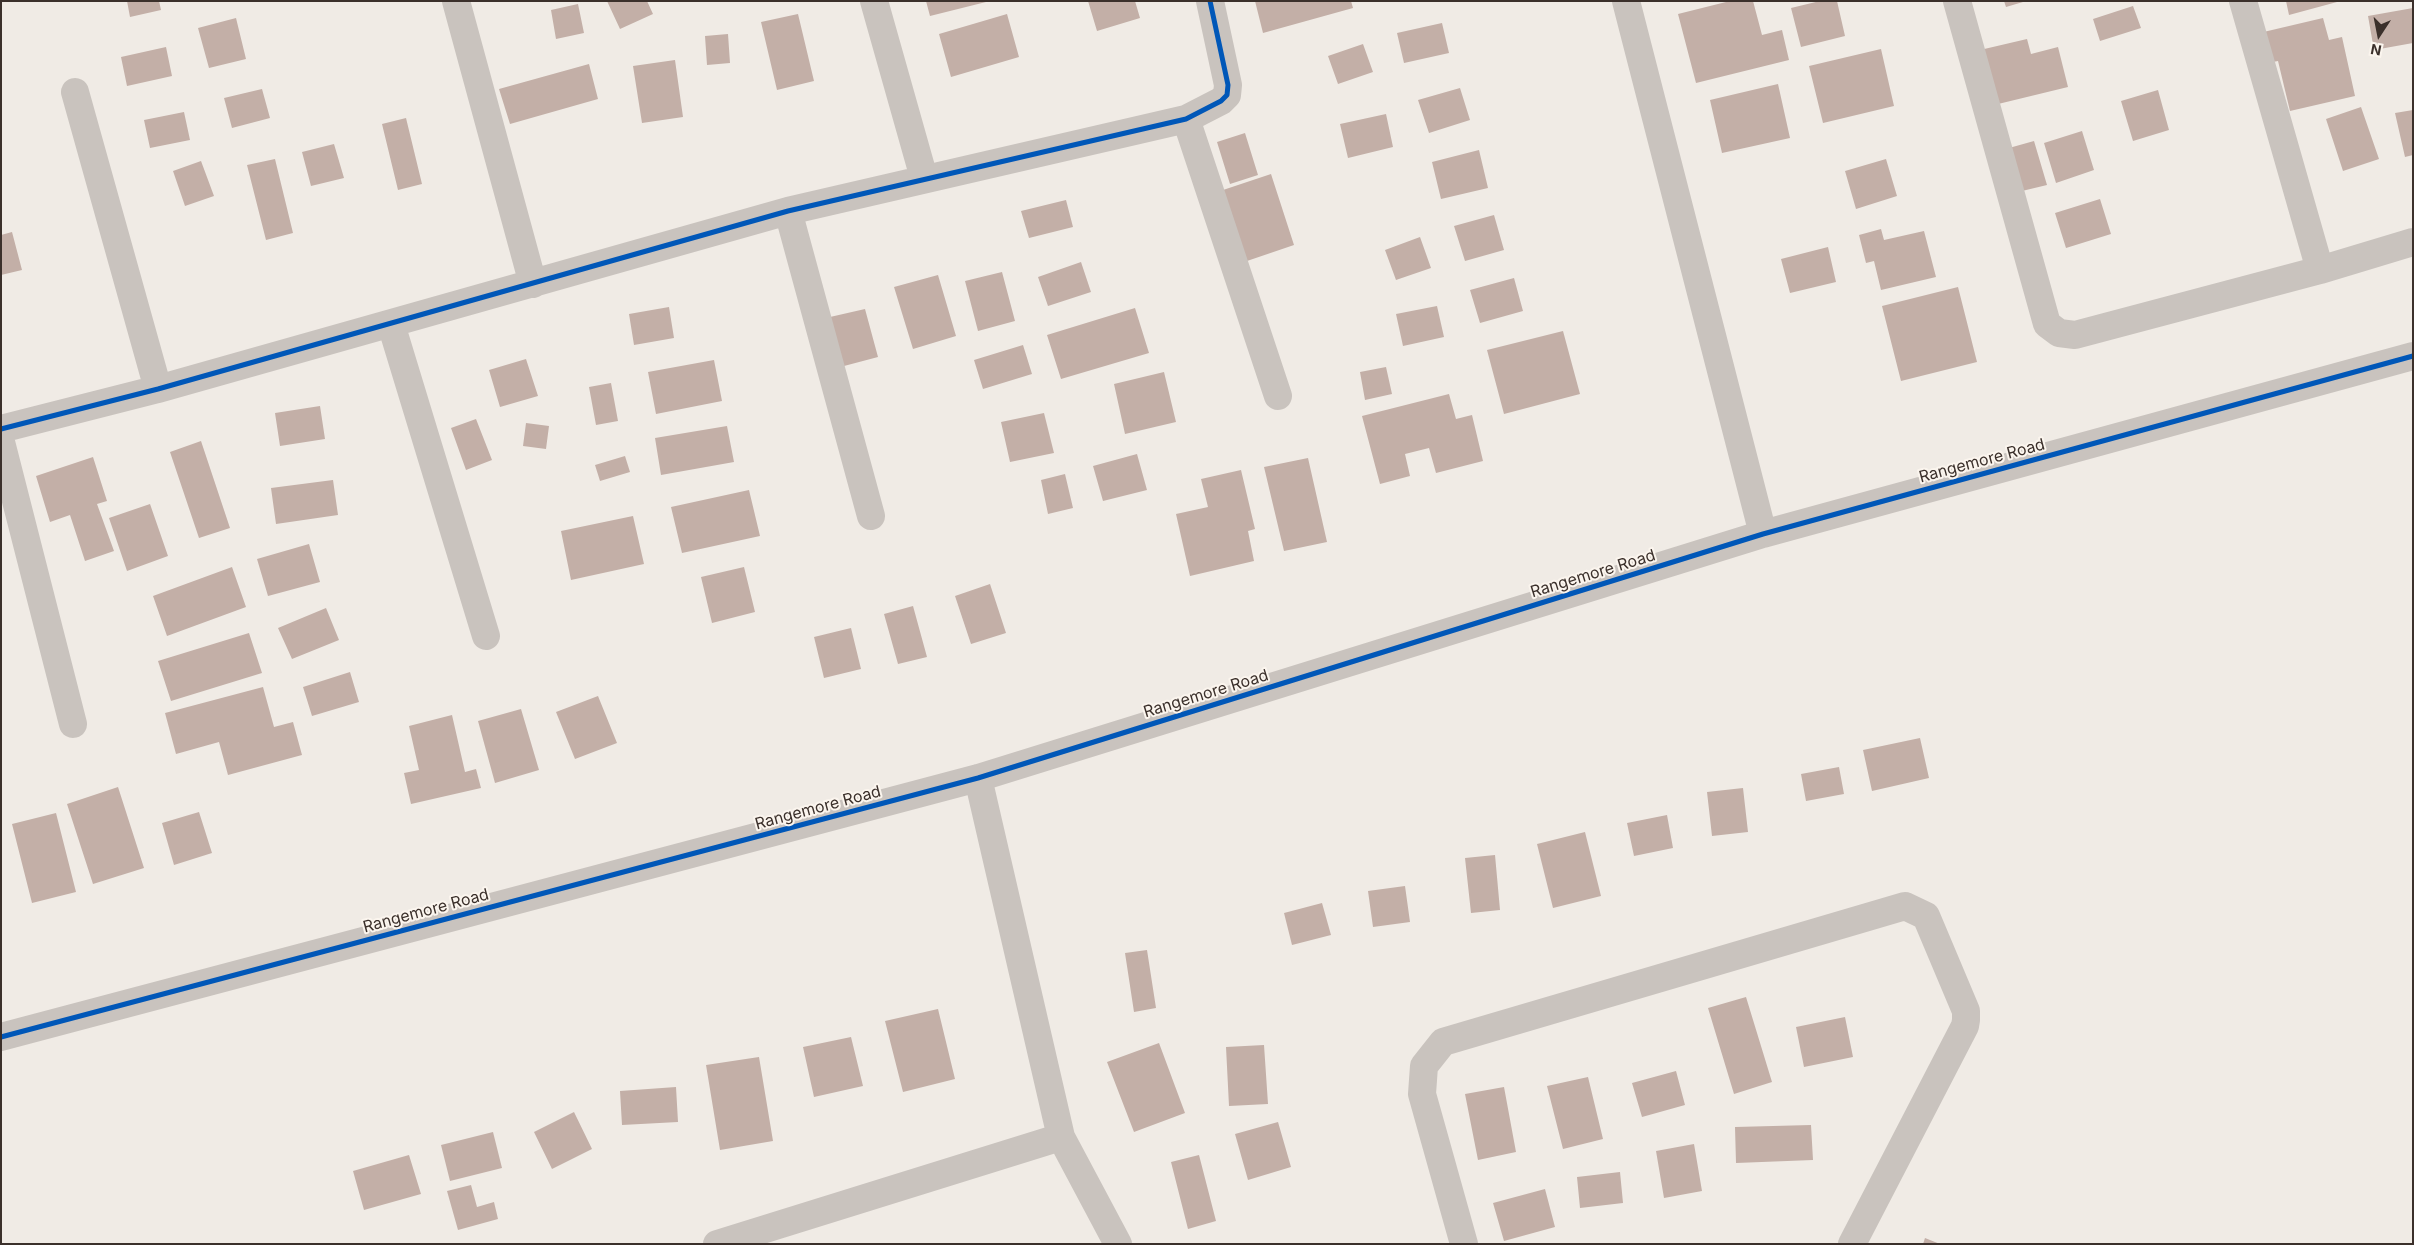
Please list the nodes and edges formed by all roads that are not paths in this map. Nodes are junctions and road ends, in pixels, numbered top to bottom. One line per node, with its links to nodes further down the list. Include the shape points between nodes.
1 (456, 1): 13 (street)
2 (874, 1): 9 (street)
3 (1210, 1): 8 (street, via 1228,85 1227,94 1221,101)
4 (1626, 1): 21 (street)
5 (1957, 1): 12 (street, via 2047,324 2053,329 2075,335)
6 (2243, 1): 12 (street)
7 (75, 92): 16 (street)
8 (1186, 119): 9 (street); 17 (street)
9 (924, 178): 10 (street)
10 (788, 211): 13 (street); 20 (street)
11 (2413, 242): 12 (street)
12 (2320, 270)
13 (533, 284): 14 (street)
14 (392, 324): 16 (street); 22 (street)
15 (2413, 356): 21 (street, Rangemore Road)
16 (158, 389): 18 (street)
17 (1278, 396)
18 (1, 429)
19 (1, 442): 23 (street)
20 (871, 516)
21 (1763, 534): 24 (street, Rangemore Road)
22 (486, 636)
23 (73, 724)
24 (978, 778): 25 (street, Rangemore Road); 26 (street)
25 (1, 1037)
26 (1061, 1137): 27 (street); 28 (street)
27 (717, 1244)
28 (1118, 1244)
29 (1464, 1244): 30 (street, via 1422,1094 1424,1066 1443,1042 1905,906 1926,916 1966,1011 1966,1020)
30 (1852, 1244)

